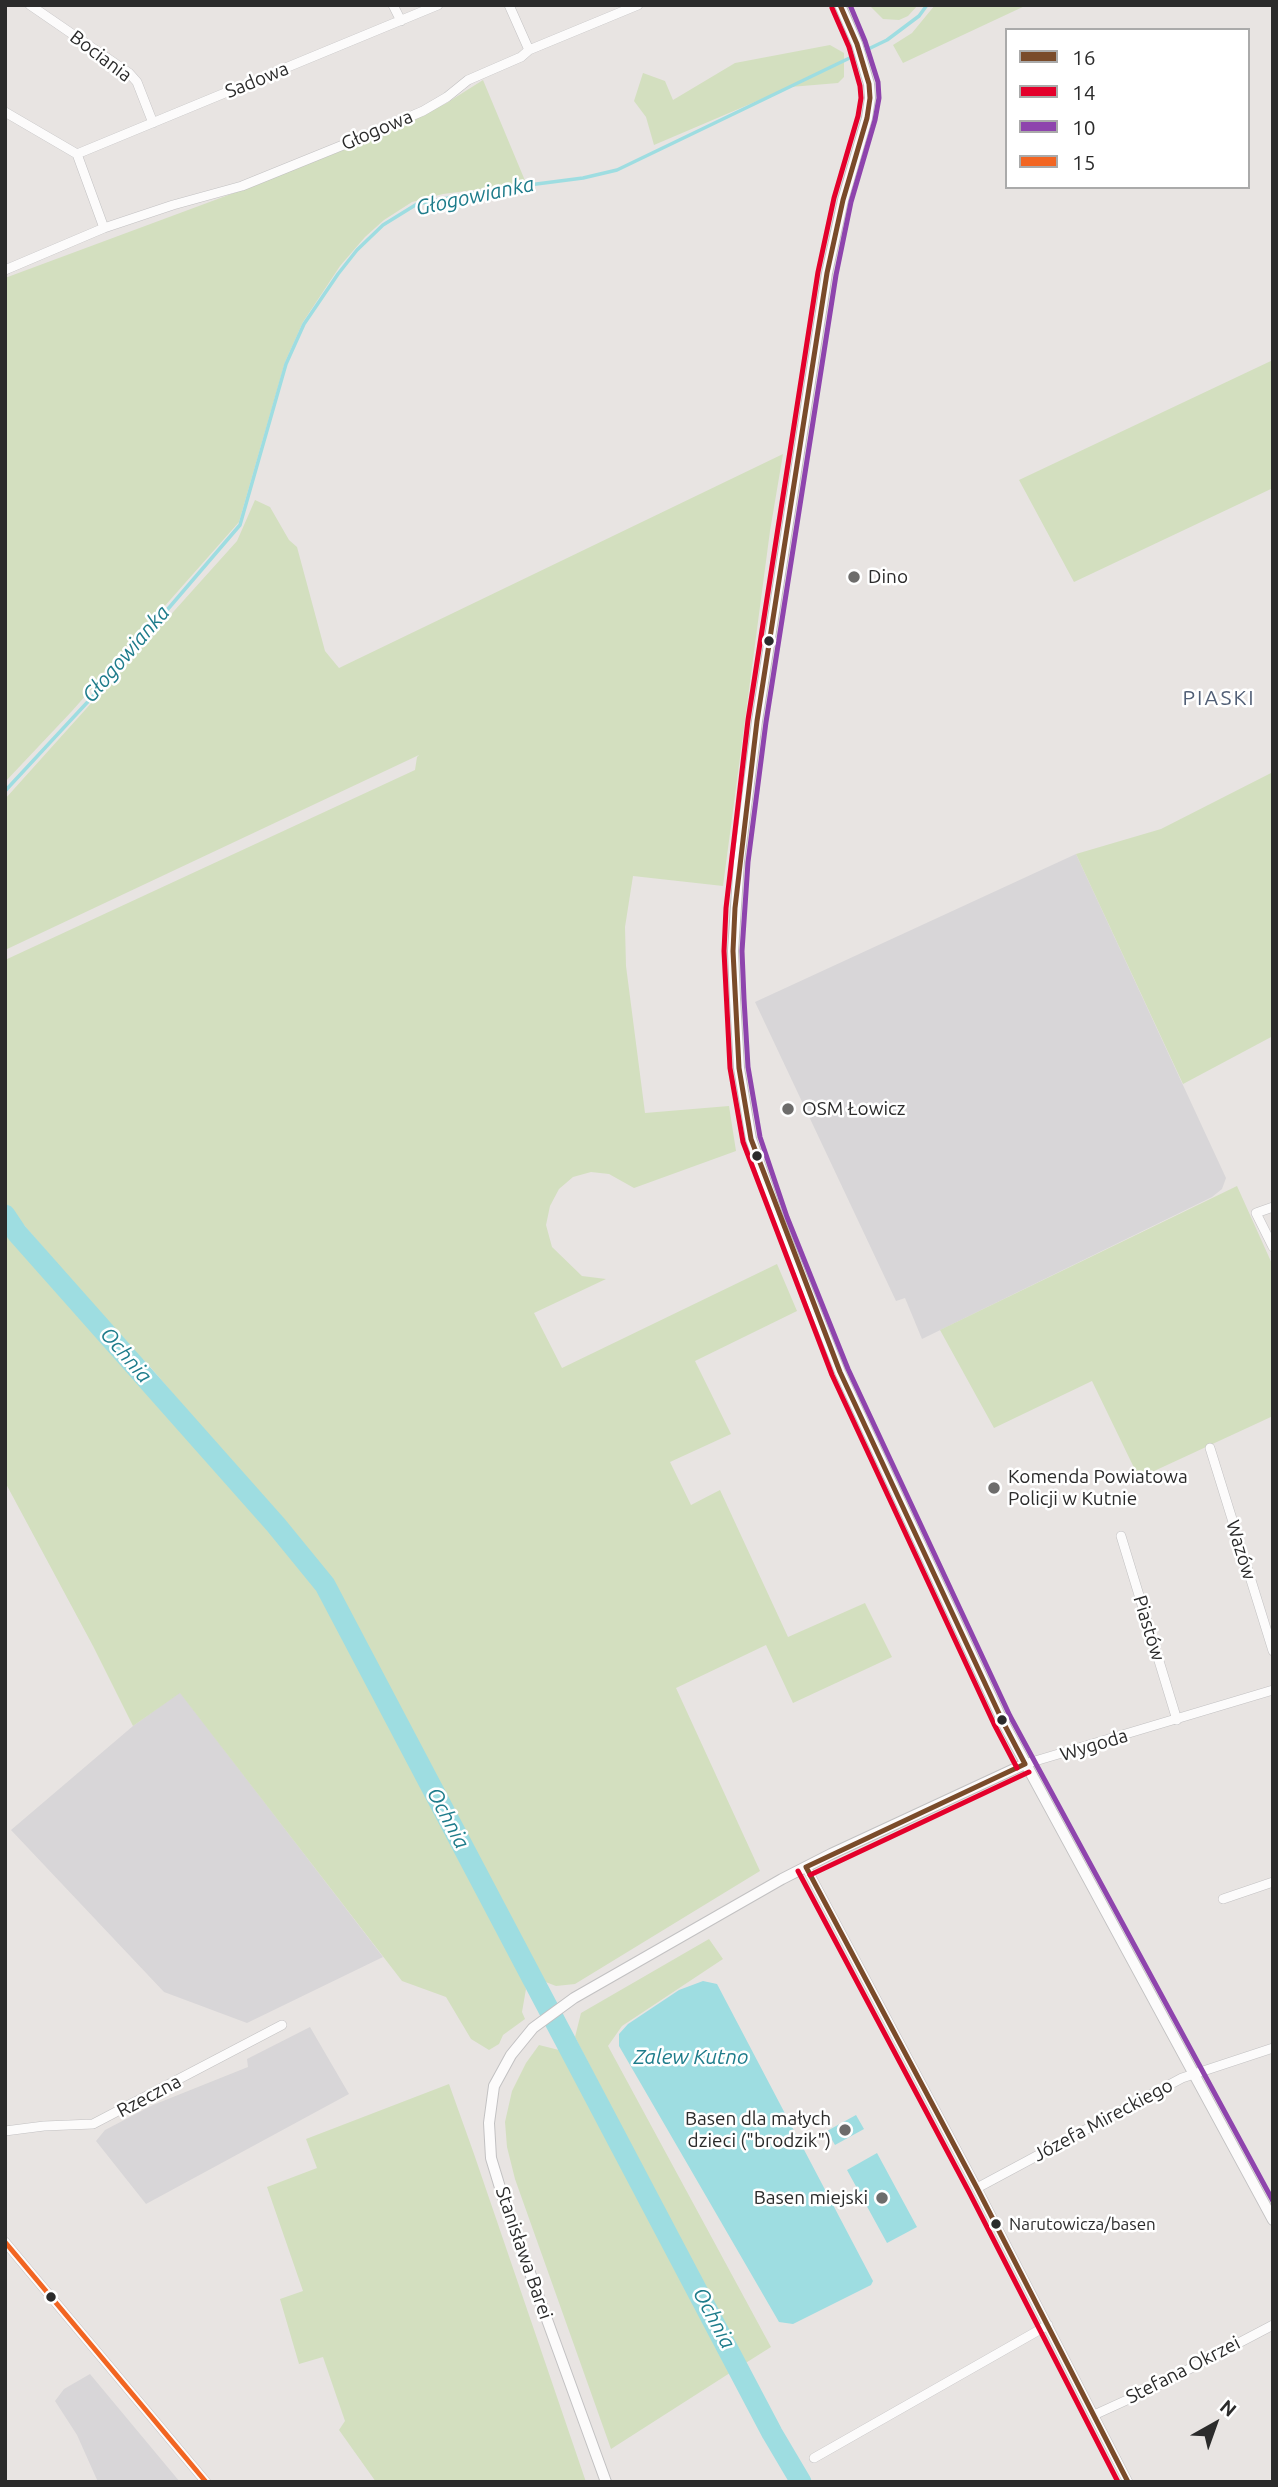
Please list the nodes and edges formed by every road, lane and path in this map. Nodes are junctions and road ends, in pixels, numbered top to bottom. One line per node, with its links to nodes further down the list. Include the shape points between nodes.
1 (30, 5): 10 (street, Bociania, via 129,73)
2 (393, 5): 7 (street)
3 (438, 5): 7 (street, Sadowa)
4 (509, 5): 8 (street)
5 (638, 5): 8 (street, Głogowa)
6 (840, 5): 21 (street, via 863,62 870,98 827,273 757,722 735,908 739,1068 751,1139 840,1372)
7 (401, 21): 10 (street, Sadowa)
8 (529, 50): 12 (street, Głogowa, via 468,80 423,111 364,136 242,186)
9 (5, 112): 11 (street)
10 (153, 123): 11 (street, Sadowa)
11 (77, 155): 12 (street)
12 (104, 228): 13 (street, Głogowa)
13 (5, 270)
14 (1273, 1206): 15 (street, via 1256,1213)
15 (1273, 1247)
16 (1210, 1448): 18 (street, Wazów)
17 (1121, 1536): 20 (street, Piastów)
18 (1273, 1651)
19 (1273, 1690): 20 (street, Wygoda)
20 (1177, 1720): 21 (street, Wygoda)
21 (1025, 1764): 22 (street, Wygoda); 27 (street)
22 (806, 1867): 29 (street); 37 (street, Stanisława Barei, via 574,1998 533,2028 494,2087 488,2123 491,2158)
23 (1273, 1882): 24 (street)
24 (1223, 1899)
25 (282, 2025): 28 (street, Rzeczna, via 93,2124)
26 (1273, 2048): 27 (street, Józefa Mireckiego)
27 (1193, 2073): 29 (street, Józefa Mireckiego); 30 (street)
28 (5, 2132)
29 (977, 2188): 32 (street)
30 (1273, 2220)
31 (5, 2242): 36 (street)
32 (1048, 2325): 34 (street); 35 (street)
33 (1273, 2325): 34 (street, Stefana Okrzei)
34 (1094, 2415): 38 (street)
35 (814, 2458)
36 (206, 2482)
37 (606, 2482)
38 (1128, 2482)

